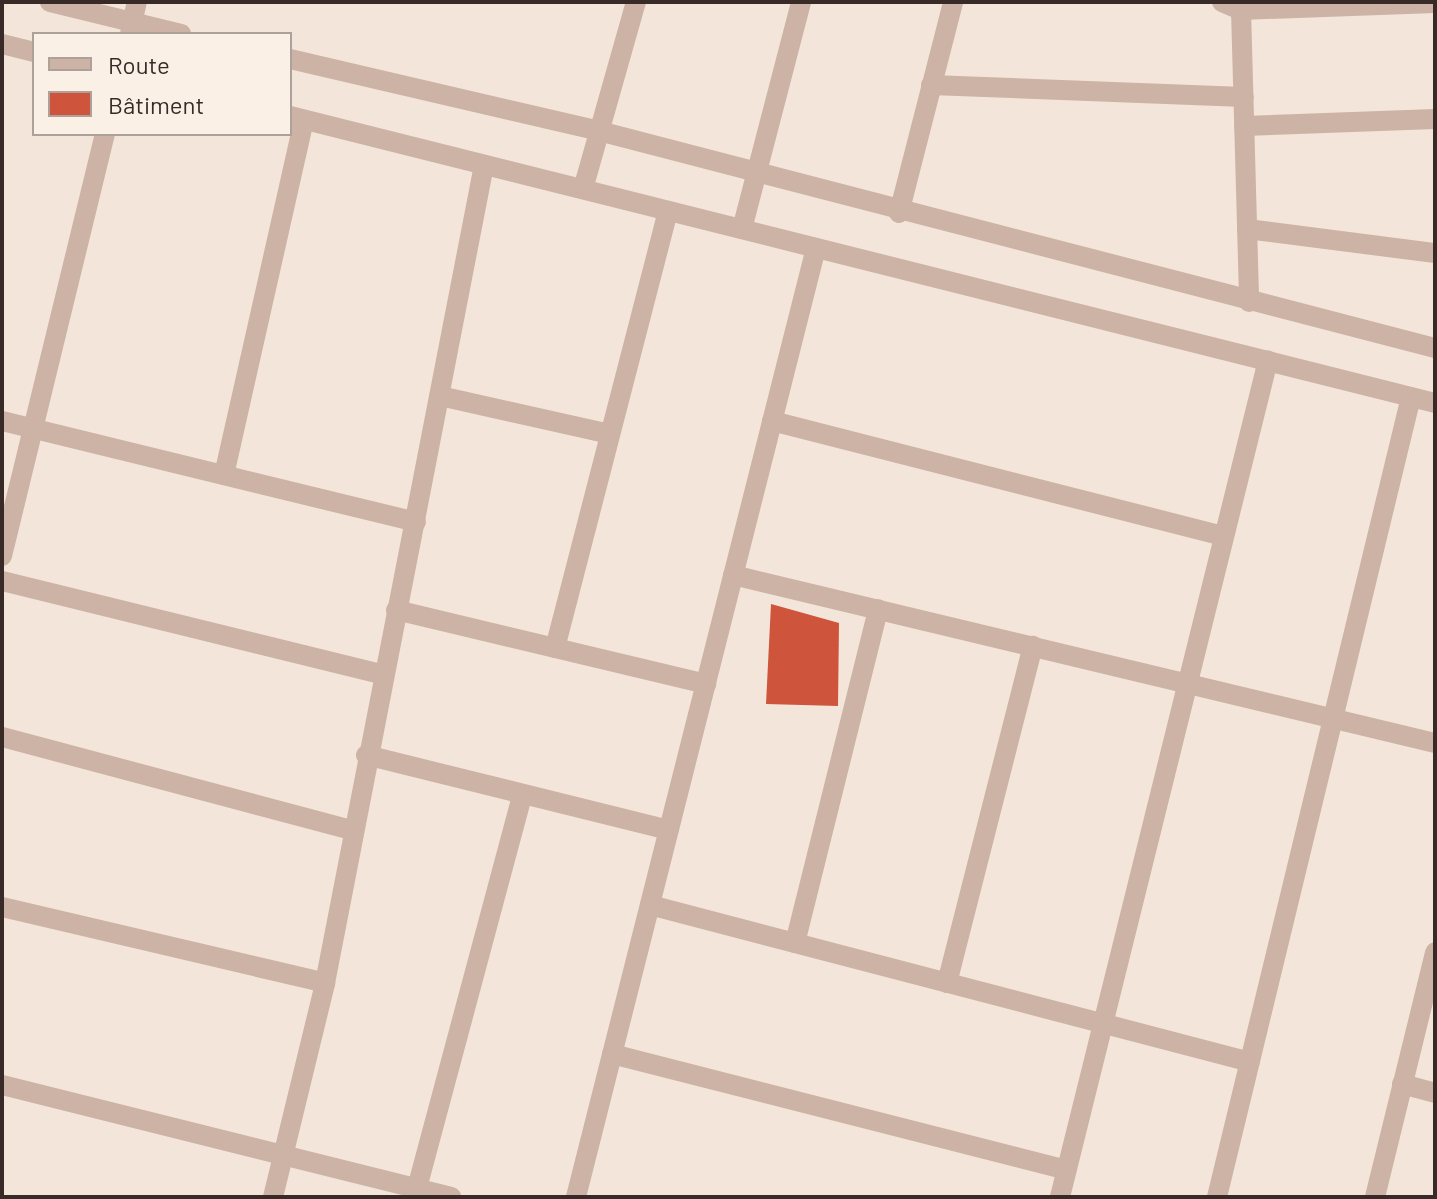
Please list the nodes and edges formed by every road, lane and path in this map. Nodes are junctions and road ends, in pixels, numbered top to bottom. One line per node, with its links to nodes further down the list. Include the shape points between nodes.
1 (50, 2): 9 (street)
2 (137, 2): 9 (street)
3 (636, 2): 19 (street)
4 (801, 2): 22 (street)
5 (953, 2): 14 (street)
6 (1435, 3): 7 (street)
7 (1344, 4): 8 (street)
8 (1232, 6): 15 (street)
9 (131, 28): 10 (street)
10 (164, 32)
11 (2, 44): 12 (street)
12 (32, 52)
13 (292, 59): 19 (street)
14 (931, 85): 15 (street); 25 (street)
15 (1244, 97): 18 (street)
16 (297, 118): 21 (street); 40 (street)
17 (1435, 119): 18 (street)
18 (1244, 126): 27 (street)
19 (599, 131): 22 (street); 23 (street)
20 (105, 136): 38 (street)
21 (484, 165): 23 (street); 33 (street)
22 (756, 175): 25 (street); 26 (street)
23 (583, 189): 24 (street)
24 (668, 211): 26 (street); 39 (street)
25 (899, 213): 30 (street)
26 (742, 229): 28 (street)
27 (1247, 229): 29 (street); 30 (street)
28 (816, 248): 32 (street); 37 (street)
29 (1435, 253)
30 (1249, 302): 31 (street)
31 (1435, 348)
32 (1268, 360): 34 (street); 42 (street)
33 (440, 396): 39 (street); 41 (street)
34 (1411, 397): 35 (street); 53 (street)
35 (1435, 403)
36 (2, 421): 38 (street)
37 (772, 421): 42 (street); 44 (street)
38 (33, 429): 40 (street); 43 (street)
39 (610, 434): 49 (street)
40 (224, 475): 41 (street)
41 (416, 522): 47 (street)
42 (1224, 536): 52 (street)
43 (2, 556)
44 (733, 575): 46 (street); 51 (street)
45 (2, 581): 50 (street)
46 (878, 609): 48 (street); 62 (street)
47 (396, 610): 49 (street); 50 (street)
48 (1033, 646): 52 (street); 65 (street)
49 (555, 648): 51 (street)
50 (380, 674): 56 (street)
51 (706, 684): 59 (street)
52 (1187, 684): 53 (street); 66 (street)
53 (1333, 718): 55 (street); 68 (street)
54 (2, 737): 58 (street)
55 (1435, 743)
56 (366, 755): 57 (street); 58 (street)
57 (522, 795): 59 (street); 74 (street)
58 (352, 830): 64 (street)
59 (669, 830): 60 (street)
60 (650, 905): 62 (street); 67 (street)
61 (2, 907): 64 (street)
62 (795, 943): 65 (street)
63 (1435, 952): 69 (street)
64 (325, 983): 72 (street)
65 (947, 983): 66 (street)
66 (1103, 1024): 68 (street); 73 (street)
67 (612, 1054): 73 (street); 77 (street)
68 (1250, 1062): 79 (street)
69 (1402, 1084): 71 (street); 80 (street)
70 (2, 1085): 72 (street)
71 (1435, 1093)
72 (284, 1155): 74 (street); 75 (street)
73 (1066, 1170): 78 (street)
74 (417, 1188): 76 (street)
75 (273, 1197)
76 (451, 1197)
77 (576, 1197)
78 (1060, 1197)
79 (1217, 1197)
80 (1375, 1197)

